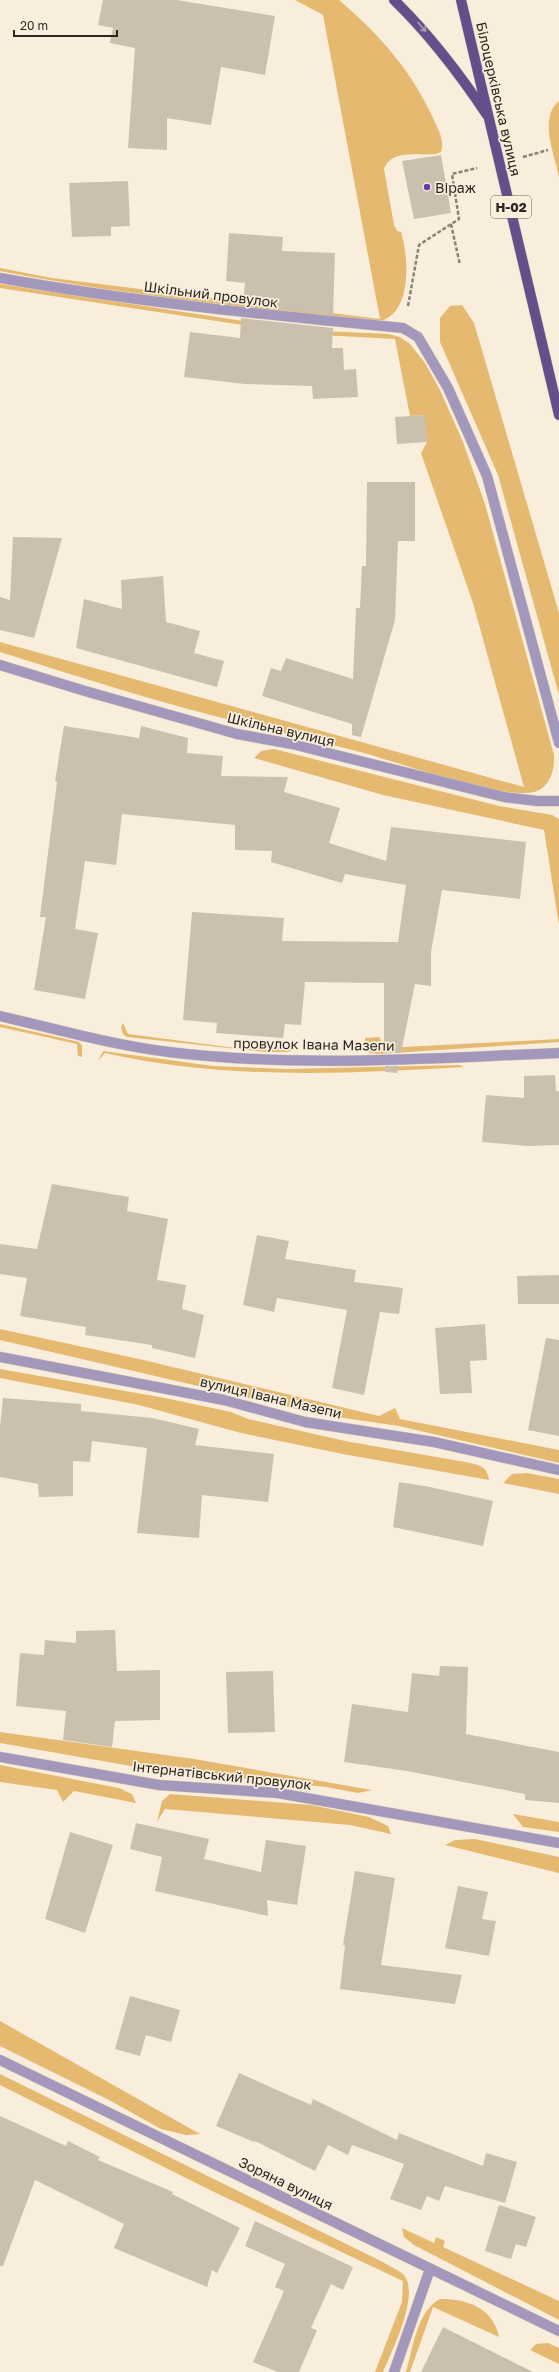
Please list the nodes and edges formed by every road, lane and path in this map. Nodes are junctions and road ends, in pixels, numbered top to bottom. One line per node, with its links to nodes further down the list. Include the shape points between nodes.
1 (394, 0): 3 (main road, one-way to 3, via 421,26 450,61)
2 (461, 0): 3 (main road, Білоцерківська вулиця / Н-02)
3 (490, 120): 5 (main road, Білоцерківська вулиця / Н-02)
4 (548, 150): 5 (path)
5 (500, 162): 6 (path, via 452,174 459,219); 10 (main road, Білоцерківська вулиця / Н-02)
6 (451, 224): 7 (path); 9 (path, via 419,245)
7 (460, 265)
8 (0, 278): 9 (street, Шкільний провулок, via 225,310)
9 (403, 328): 12 (street, Шкільний провулок, via 418,337 448,388 487,476)
10 (559, 415)
11 (0, 665): 13 (street, Шкільна вулиця, via 236,734 292,744 504,797)
12 (559, 742)
13 (559, 801)
14 (0, 1016): 15 (street, провулок Івана Мазепи, via 89,1038 160,1051 263,1061 380,1060)
15 (559, 1053)
16 (0, 1357): 17 (street, вулиця Івана Мазепи, via 224,1400 305,1422 434,1442)
17 (559, 1470)
18 (0, 1757): 19 (street, Інтернатівський провулок, via 159,1785 278,1793)
19 (559, 1843)
20 (0, 2060): 21 (street, Зоряна вулиця)
21 (430, 2269): 22 (street, Зоряна вулиця); 23 (street)
22 (559, 2332)
23 (394, 2372)

